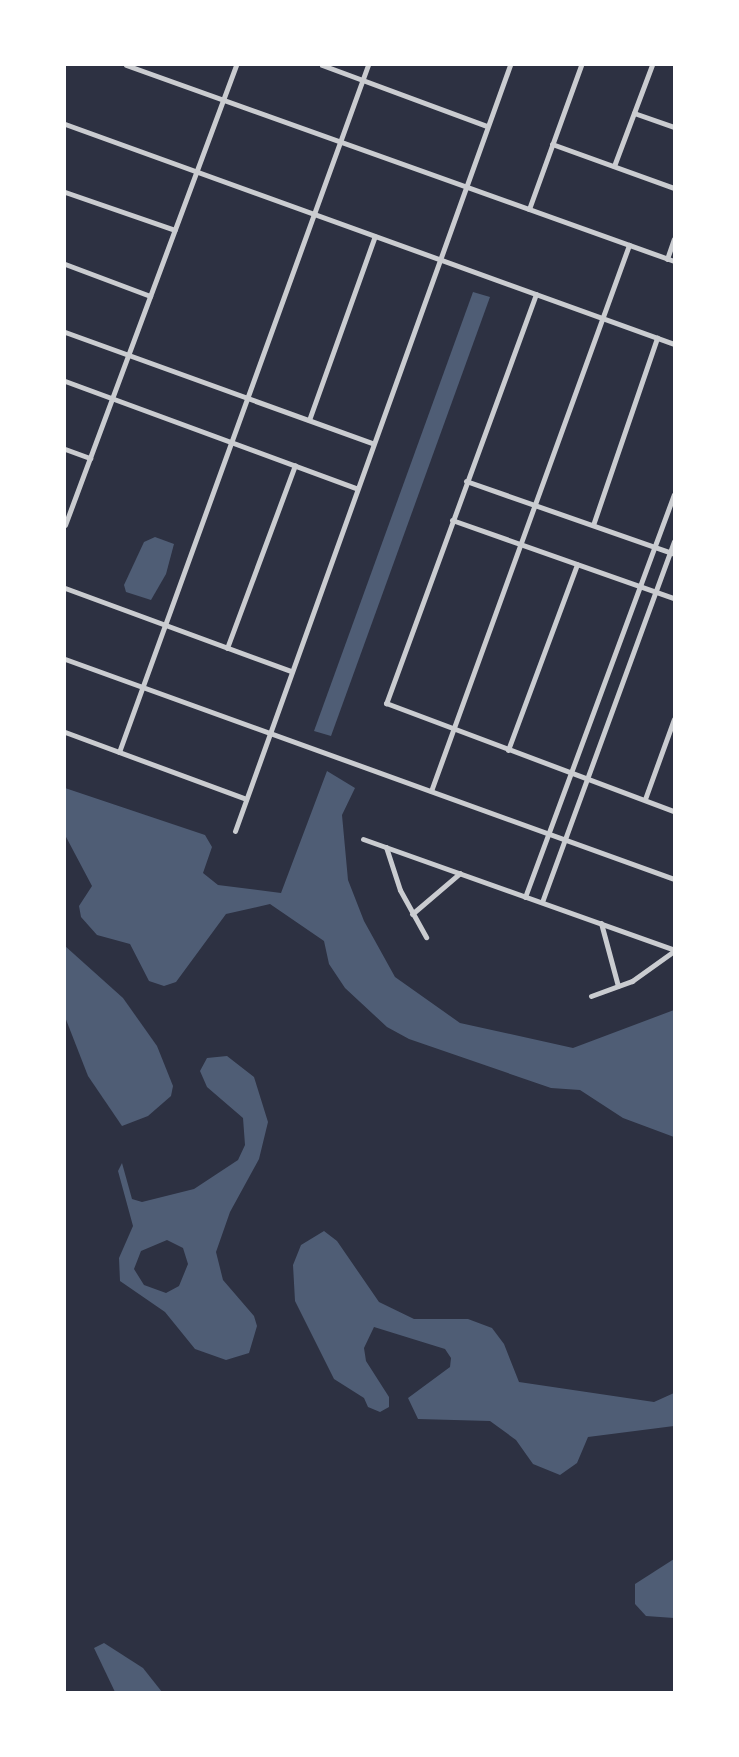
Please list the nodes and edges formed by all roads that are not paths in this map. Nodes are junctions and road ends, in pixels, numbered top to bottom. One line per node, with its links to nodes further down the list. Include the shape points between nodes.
1 (126, 65): 10 (street)
2 (155, 65): 10 (street)
3 (236, 65): 12 (street)
4 (322, 65): 11 (street)
5 (368, 65): 11 (street)
6 (499, 65): 9 (street)
7 (581, 65): 18 (street)
8 (652, 65): 13 (street)
9 (509, 67): 15 (street)
10 (151, 74): 12 (street)
11 (362, 80): 15 (street); 17 (street)
12 (224, 100): 17 (street); 20 (street)
13 (634, 113): 16 (street); 19 (street)
14 (65, 124): 20 (street)
15 (486, 126): 21 (street)
16 (674, 127)
17 (339, 140): 21 (street); 25 (street)
18 (552, 144): 19 (street); 24 (street)
19 (614, 166): 22 (street)
20 (197, 172): 25 (street); 26 (street)
21 (464, 185): 24 (street); 30 (street)
22 (674, 188)
23 (65, 192): 26 (street)
24 (528, 209): 29 (street)
25 (313, 214): 27 (street); 43 (street)
26 (175, 230): 35 (street)
27 (375, 236): 30 (street); 44 (street)
28 (674, 239): 31 (street)
29 (629, 245): 31 (street); 36 (street)
30 (438, 259): 34 (street); 46 (street)
31 (667, 259): 32 (street)
32 (674, 261)
33 (65, 264): 35 (street)
34 (536, 294): 36 (street); 50 (street)
35 (150, 296): 40 (street)
36 (602, 318): 38 (street); 53 (street)
37 (65, 332): 40 (street)
38 (657, 338): 39 (street); 56 (street)
39 (674, 344)
40 (128, 355): 42 (street); 43 (street)
41 (65, 381): 42 (street)
42 (112, 398): 45 (street); 48 (street)
43 (247, 398): 44 (street); 45 (street)
44 (309, 420): 46 (street)
45 (231, 442): 49 (street); 66 (street)
46 (372, 443): 51 (street)
47 (65, 449): 48 (street)
48 (90, 458): 55 (street)
49 (295, 465): 51 (street); 67 (street)
50 (466, 481): 53 (street); 54 (street)
51 (356, 488): 69 (street)
52 (674, 495): 59 (street)
53 (535, 505): 56 (street); 58 (street)
54 (452, 520): 58 (street); 72 (street, via 386,703)
55 (66, 521)
56 (593, 525): 59 (street)
57 (674, 541): 60 (street)
58 (521, 544): 61 (street); 72 (street)
59 (655, 547): 60 (street); 62 (street)
60 (672, 553): 64 (street)
61 (577, 564): 62 (street); 75 (street)
62 (641, 586): 64 (street); 77 (street)
63 (65, 588): 66 (street)
64 (656, 591): 65 (street); 78 (street)
65 (674, 598)
66 (165, 625): 67 (street); 70 (street)
67 (227, 648): 69 (street)
68 (65, 659): 70 (street)
69 (291, 671): 74 (street)
70 (143, 687): 74 (street); 76 (street)
71 (674, 719): 81 (street)
72 (454, 730): 75 (street); 79 (street)
73 (65, 732): 76 (street)
74 (270, 733): 79 (street); 80 (street)
75 (508, 750): 77 (street)
76 (119, 752): 80 (street)
77 (573, 773): 78 (street); 84 (street)
78 (588, 778): 81 (street); 86 (street)
79 (431, 791): 84 (street)
80 (246, 799): 83 (street)
81 (645, 799): 82 (street)
82 (674, 811)
83 (235, 831)
84 (549, 834): 86 (street); 90 (street)
85 (363, 839): 87 (street)
86 (566, 840): 89 (street); 91 (street)
87 (386, 847): 88 (street); 92 (street)
88 (460, 873): 90 (street); 92 (street)
89 (674, 879)
90 (525, 897): 91 (street)
91 (542, 902): 93 (street)
92 (412, 914): 94 (street)
93 (601, 923): 95 (street); 96 (street)
94 (426, 937)
95 (674, 950): 96 (street)
96 (618, 986): 97 (street)
97 (591, 996)

